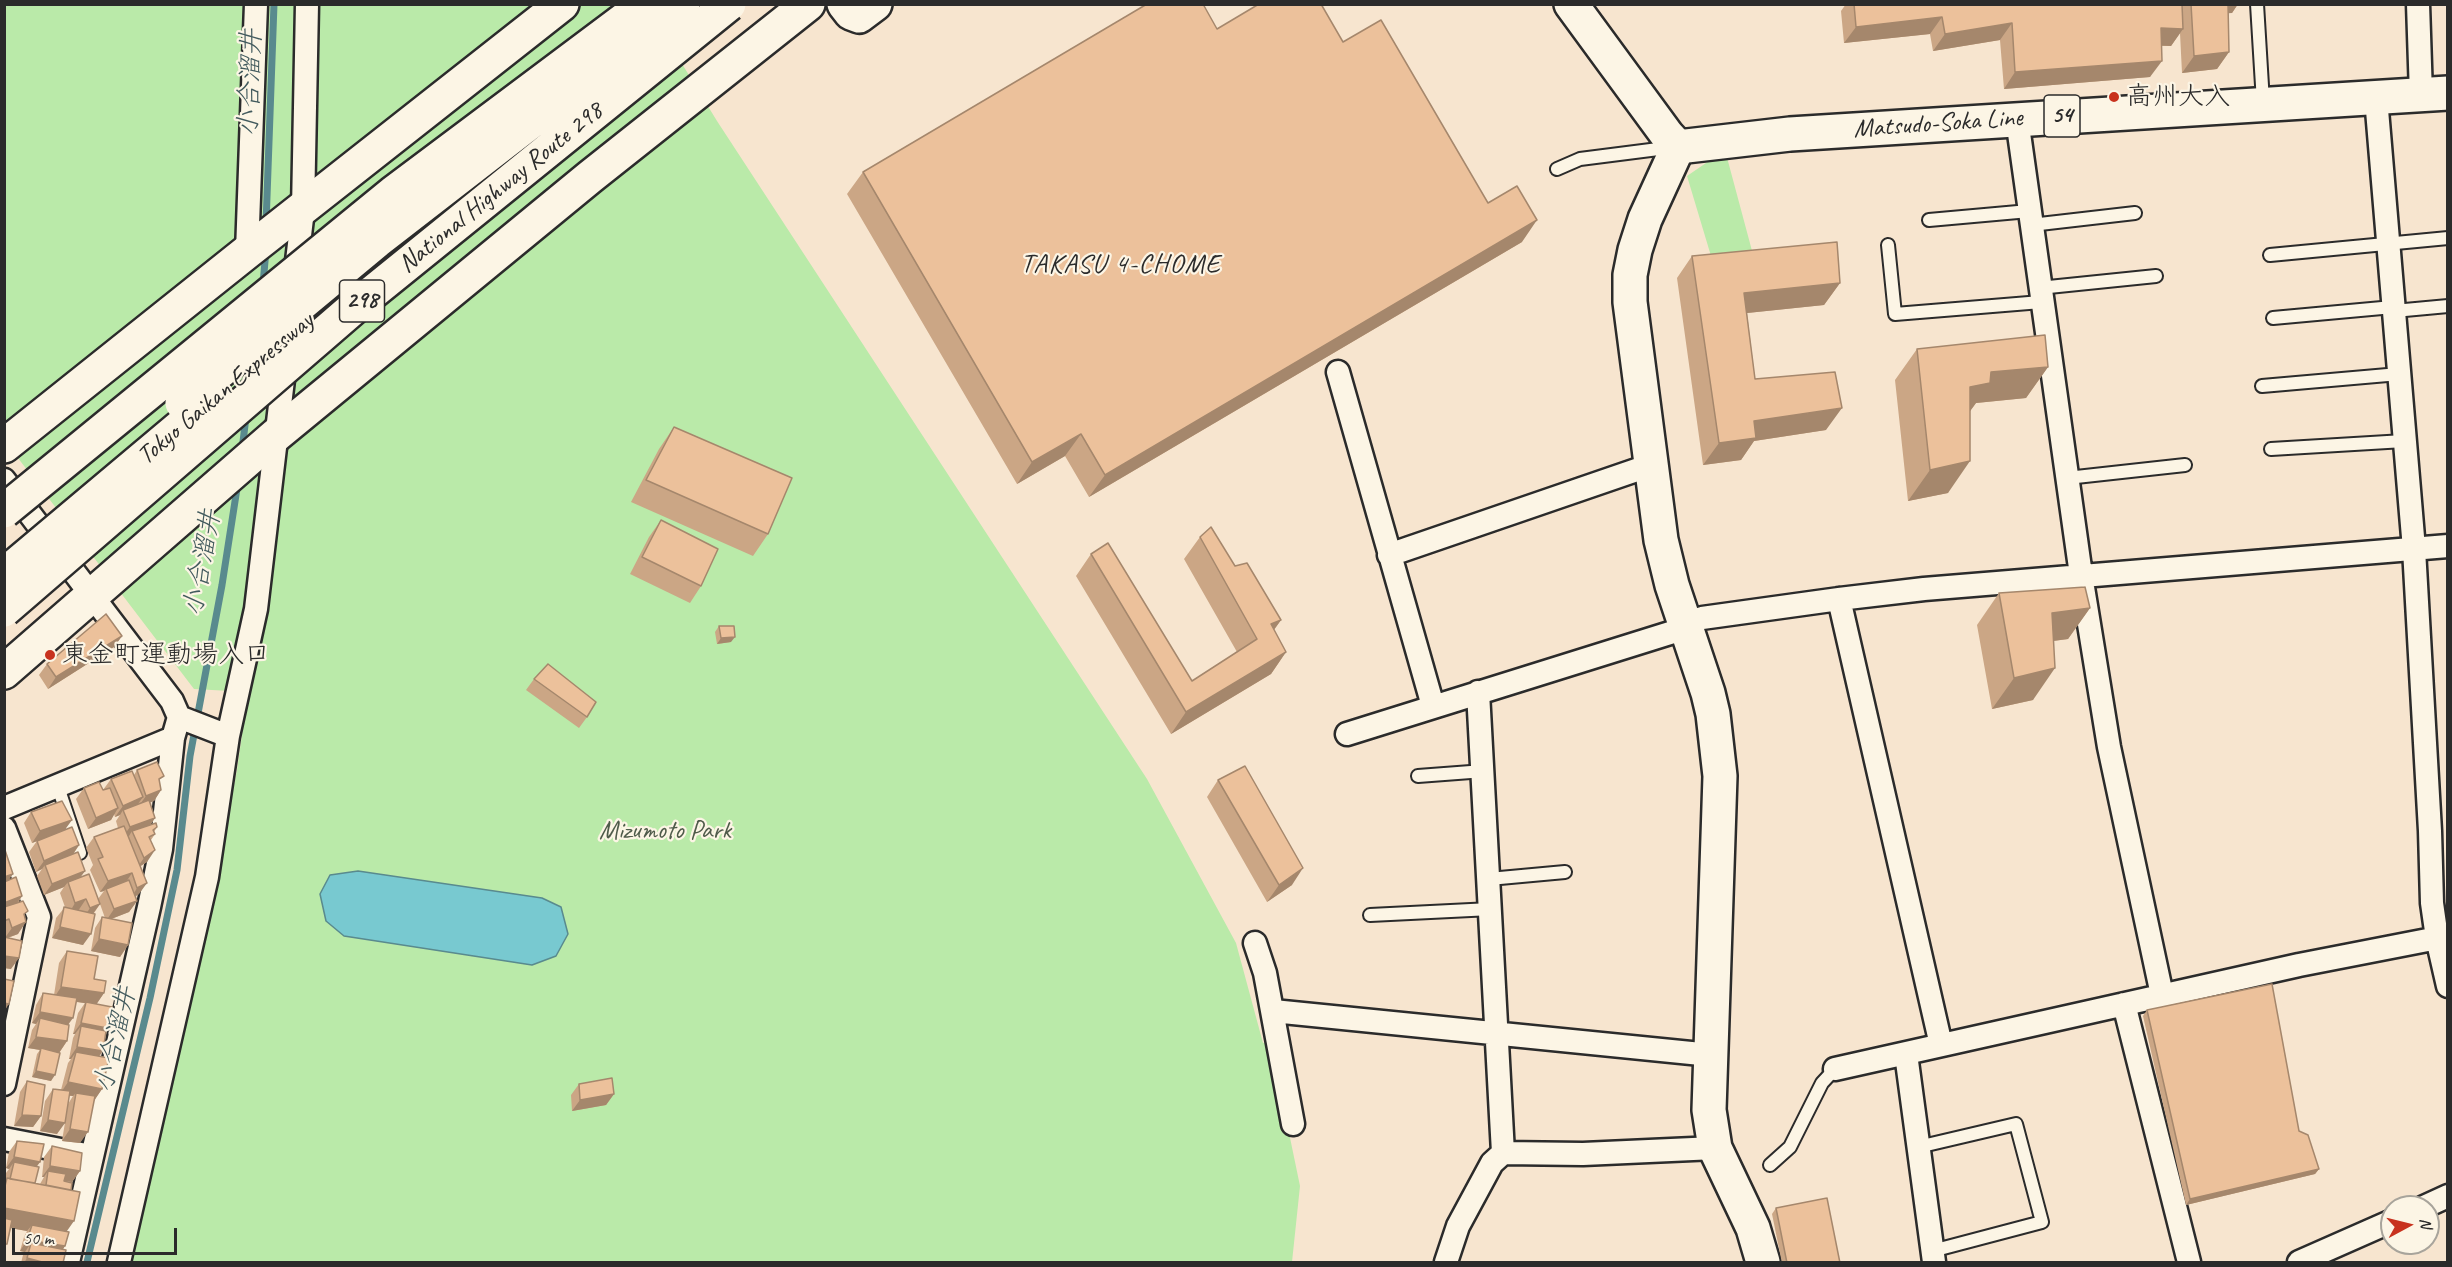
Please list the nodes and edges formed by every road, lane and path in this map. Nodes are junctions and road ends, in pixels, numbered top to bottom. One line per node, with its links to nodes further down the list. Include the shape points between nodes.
1 (256, 4): 27 (street)
2 (307, 4): 21 (street)
3 (562, 4): 21 (main road)
4 (645, 4): 45 (main road, 298, bridge, via 393,193)
5 (683, 4): 47 (main road, Tokyo Gaikan Expressway, bridge, via 377,241)
6 (705, 4): 51 (main road, Tokyo Gaikan Expressway, bridge, via 369,269)
7 (729, 4): 54 (main road, National Highway Route 298 / 298, bridge, via 358,304)
8 (808, 4): 38 (main road, via 590,177)
9 (844, 4): 10 (main road, via 859,16)
10 (875, 4)
11 (1571, 4): 18 (main road)
12 (2258, 4): 16 (lane)
13 (2418, 4): 14 (street)
14 (2434, 94): 15 (main road, Matsudo-Soka Line / 54)
15 (2376, 98): 16 (main road, Matsudo-Soka Line / 54); 25 (street)
16 (2263, 103): 17 (main road, Matsudo-Soka Line / 54)
17 (2017, 119): 18 (main road, Matsudo-Soka Line / 54, via 1790,134); 22 (street)
18 (1678, 147): 19 (lane, via 1580,159); 41 (main road, via 1645,219 1630,274 1630,302)
19 (1557, 168)
20 (2135, 213): 22 (lane)
21 (291, 218): 27 (main road); 38 (street)
22 (2030, 218): 23 (lane); 30 (street)
23 (1929, 220)
24 (2448, 238): 25 (lane)
25 (2389, 244): 28 (lane); 32 (street)
26 (1888, 245): 30 (lane, via 1895,314)
27 (249, 249): 39 (main road)
28 (2270, 255)
29 (2156, 276): 30 (lane)
30 (2040, 295): 43 (street)
31 (2448, 306): 32 (lane)
32 (2394, 309): 33 (lane); 35 (street)
33 (2273, 318)
34 (1338, 372): 49 (street)
35 (2399, 374): 36 (lane); 37 (street)
36 (2262, 386)
37 (2404, 441): 40 (lane); 48 (street)
38 (265, 445): 52 (main road); 61 (street, via 257,598)
39 (4, 446)
40 (2271, 449)
41 (1651, 465): 49 (street); 55 (main road, via 1661,540)
42 (2185, 465): 43 (lane)
43 (2067, 478): 50 (street)
44 (4, 480): 52 (street)
45 (4, 511)
46 (2448, 546): 48 (street)
47 (4, 549)
48 (2414, 549): 50 (street); 72 (street, via 2432,903)
49 (1389, 555): 58 (street)
50 (2081, 575): 53 (street); 75 (street, via 2109,747)
51 (4, 576)
52 (92, 596): 56 (main road); 59 (street, via 172,701)
53 (1839, 599): 55 (street, via 1702,618); 79 (street)
54 (4, 610)
55 (1685, 625): 57 (street); 80 (main road, via 1713,714 1720,776)
56 (4, 672)
57 (1478, 692): 58 (street); 62 (street)
58 (1433, 706): 60 (street)
59 (176, 728): 61 (street); 64 (street); 89 (street, via 149,907)
60 (1347, 734)
61 (228, 736): 94 (street, via 207,877)
62 (1484, 771): 63 (lane); 69 (street)
63 (1418, 776)
64 (58, 787): 65 (street); 67 (lane)
65 (4, 808)
66 (4, 828): 83 (street, via 39,917)
67 (80, 853)
68 (1565, 872): 69 (lane)
69 (1489, 879): 70 (street)
70 (1491, 909): 71 (lane); 78 (street)
71 (1370, 915)
72 (2442, 937): 74 (street); 75 (street)
73 (1255, 943): 77 (street)
74 (2448, 986)
75 (2162, 995): 76 (street)
76 (2124, 1004): 79 (street); 97 (street)
77 (1273, 1011): 78 (street); 84 (street)
78 (1497, 1032): 80 (street); 88 (street)
79 (1941, 1046): 81 (street)
80 (1711, 1054): 87 (main road, via 1709,1110)
81 (1906, 1054): 82 (street); 86 (street)
82 (1835, 1069): 90 (lane, via 1822,1083 1790,1147)
83 (4, 1084)
84 (1293, 1124)
85 (4, 1139): 89 (street)
86 (1918, 1147): 92 (street); 92 (lane, via 2016,1124 2042,1222)
87 (1715, 1148): 88 (street); 96 (main road, via 1753,1228)
88 (1503, 1153): 95 (street, via 1492,1163 1458,1226)
89 (91, 1156): 93 (street)
90 (1770, 1165)
91 (2380, 1226): 98 (street)
92 (1933, 1257)
93 (68, 1263)
94 (119, 1263)
95 (1446, 1263)
96 (1763, 1263)
97 (2189, 1263)
98 (2299, 1263)

